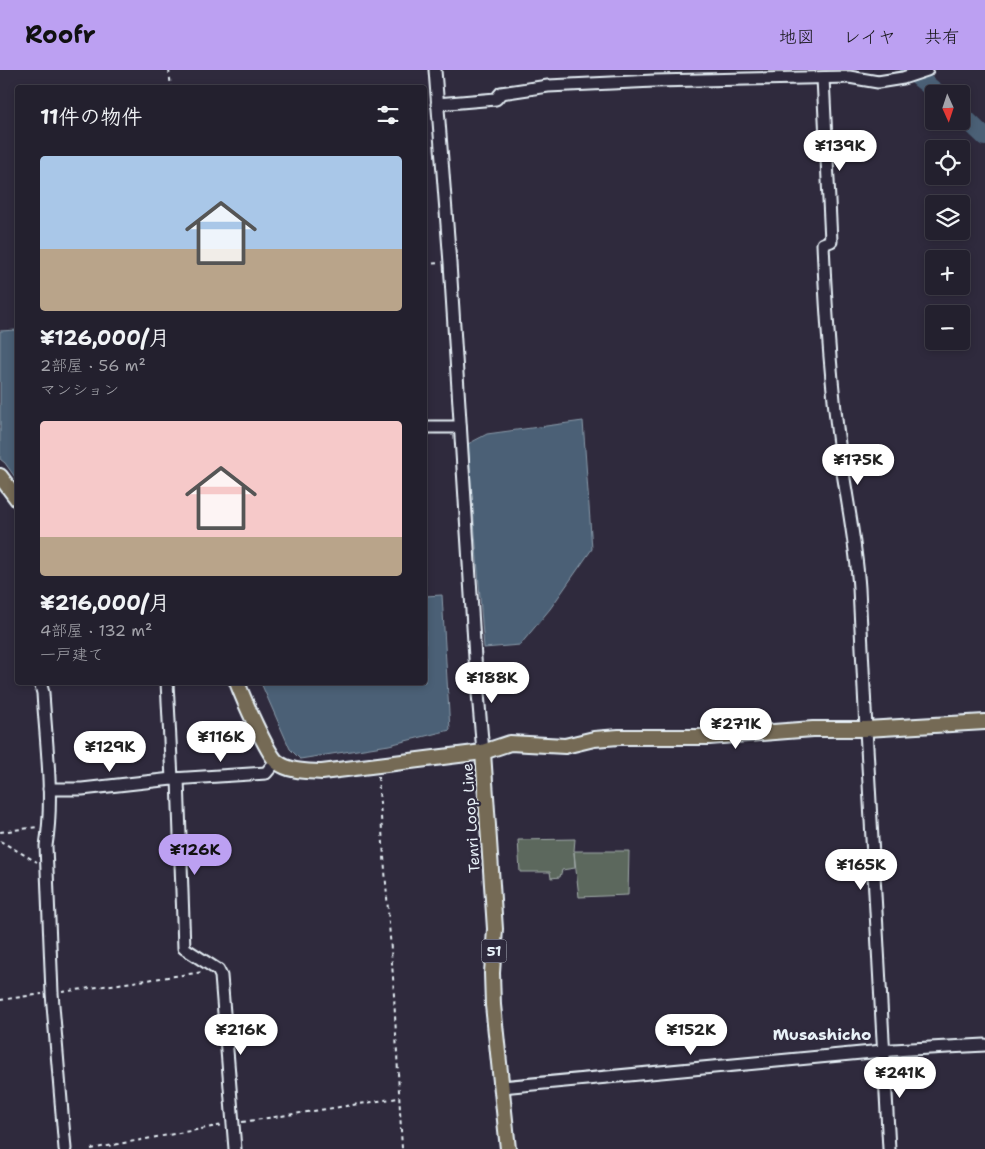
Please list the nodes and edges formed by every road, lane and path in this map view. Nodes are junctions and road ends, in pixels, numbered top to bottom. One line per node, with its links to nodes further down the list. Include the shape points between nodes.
1 (169, 70): 5 (path)
2 (435, 70): 6 (street)
3 (926, 70): 4 (street, via 878,82 849,77)
4 (823, 78): 6 (street, via 548,86 501,93 496,99); 17 (street, via 830,242 823,244 826,319 840,449 858,564)
5 (170, 85)
6 (436, 104): 7 (street)
7 (450, 262): 8 (path); 10 (street)
8 (427, 264)
9 (427, 427): 10 (street)
10 (460, 427): 18 (street)
11 (0, 476): 12 (main road)
12 (15, 495)
13 (41, 685): 22 (street)
14 (167, 685): 21 (street)
15 (238, 685): 19 (main road)
16 (985, 722): 17 (main road)
17 (866, 729): 18 (main road, via 814,729 709,737 619,737 565,746 510,743); 31 (street)
18 (483, 752): 20 (main road, Tenri Loop Line); 32 (main road, Tenri Loop Line / 51, via 495,929 493,1005)
19 (276, 761): 20 (main road, Tenri Loop Line, via 289,768 322,772); 21 (street, via 266,774)
20 (378, 764): 33 (path)
21 (175, 779): 22 (street); 27 (street, via 184,948)
22 (49, 790): 23 (street)
23 (49, 826): 24 (path); 26 (street)
24 (0, 832)
25 (0, 841): 26 (path)
26 (46, 868): 28 (street)
27 (218, 970): 28 (path); 34 (street)
28 (52, 993): 29 (path); 35 (street)
29 (0, 1000)
30 (985, 1046): 31 (street)
31 (884, 1052): 32 (street); 40 (street)
32 (501, 1087): 39 (main road, Tenri Loop Line / 51)
33 (398, 1098): 34 (path); 38 (path)
34 (233, 1124): 36 (path); 37 (street)
35 (65, 1149)
36 (91, 1149)
37 (234, 1149)
38 (402, 1149)
39 (508, 1149)
40 (890, 1149)

